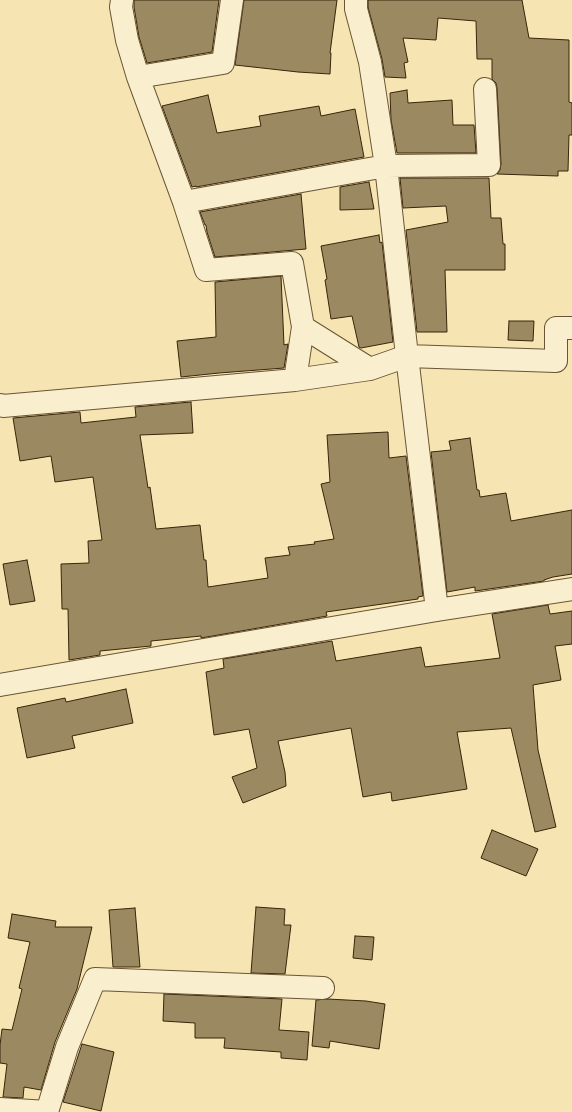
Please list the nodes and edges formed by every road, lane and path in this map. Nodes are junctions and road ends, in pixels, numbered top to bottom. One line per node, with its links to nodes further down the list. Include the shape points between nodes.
1 (122, 0): 4 (street, via 127,40)
2 (232, 0): 4 (street, via 223,63)
3 (356, 0): 6 (street, via 370,62)
4 (138, 78): 7 (street)
5 (485, 89): 6 (street, via 489,165)
6 (386, 166): 7 (street); 10 (street)
7 (184, 202): 8 (street, via 206,270 292,263)
8 (303, 327): 11 (street); 12 (street)
9 (572, 328): 10 (street, via 556,328 556,361)
10 (407, 356): 11 (street); 15 (street)
11 (370, 369): 12 (street)
12 (295, 380): 13 (street)
13 (0, 405)
14 (572, 589): 15 (street)
15 (437, 610): 16 (street)
16 (0, 686)
17 (323, 988): 19 (street, via 95,979 67,1047)
18 (0, 1109): 19 (street)
19 (47, 1112)

